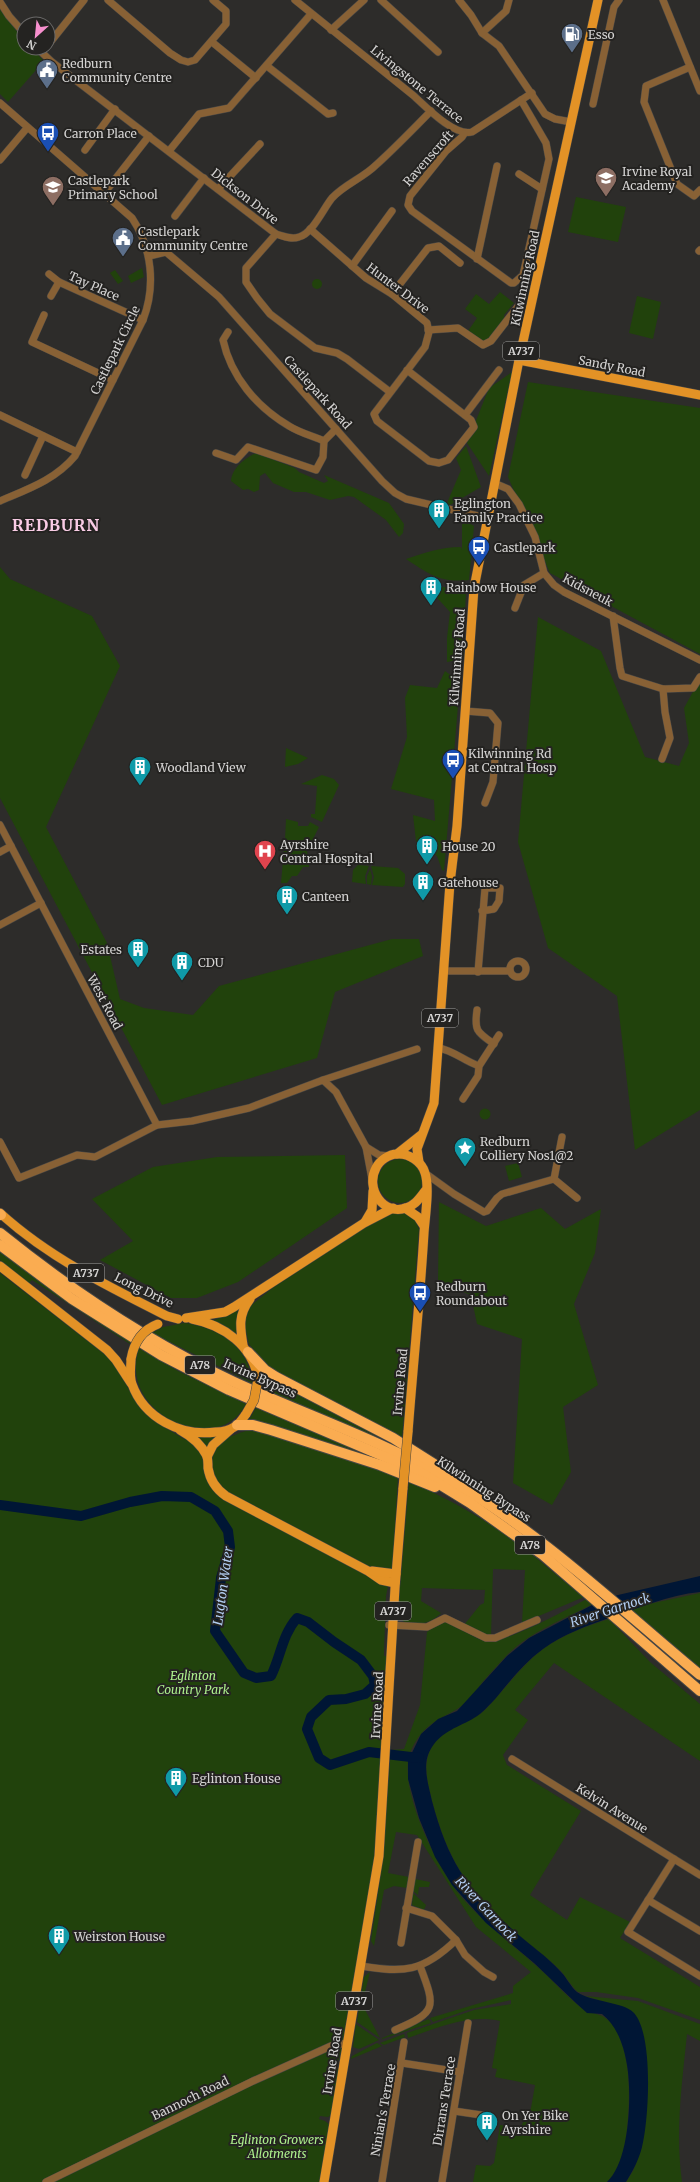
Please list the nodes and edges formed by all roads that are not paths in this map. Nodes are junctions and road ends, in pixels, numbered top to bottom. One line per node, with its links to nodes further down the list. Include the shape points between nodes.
1 (84, 0): 17 (street)
2 (108, 0): 18 (street, via 181,60 195,60)
3 (213, 0): 18 (street, via 228,16 226,24)
4 (295, 0): 13 (street, Livingstone Terrace)
5 (364, 0): 15 (street)
6 (381, 0): 19 (street)
7 (459, 0): 16 (street)
8 (509, 0): 16 (street, via 506,11)
9 (598, 0): 32 (main road, Kilwinning Road / A737)
10 (619, 0): 28 (street, via 614,7)
11 (663, 0): 22 (street)
12 (0, 2): 14 (street)
13 (311, 14): 15 (street, Livingstone Terrace); 21 (street)
14 (16, 24)
15 (331, 30): 30 (street, Livingstone Terrace)
16 (482, 33): 25 (street, via 500,46)
17 (56, 35)
18 (212, 42): 23 (street)
19 (438, 52)
20 (49, 56): 29 (street, Dickson Drive)
21 (267, 66): 23 (street); 31 (street, via 328,114)
22 (690, 67): 24 (street); 46 (street, via 646,86 644,102 677,184 694,196)
23 (256, 78): 38 (street, via 229,108 199,114)
24 (700, 91)
25 (532, 93): 26 (street, Livingstone Terrace); 32 (street, via 548,116)
26 (521, 100): 34 (street, Livingstone Terrace, via 472,132); 45 (street, via 534,120 548,151 549,159)
27 (0, 103): 33 (street, Castlepark Circle)
28 (593, 104)
29 (115, 109): 35 (street, Dickson Drive); 37 (street)
30 (430, 111): 34 (street, Livingstone Terrace); 49 (street, via 375,166 337,193 323,208)
31 (333, 113)
32 (571, 122): 64 (main road, Kilwinning Road / A737)
33 (27, 128): 39 (street); 51 (street, Castlepark Circle, via 132,218)
34 (464, 134): 52 (street, Ravenscroft, via 446,151 408,202 412,211)
35 (149, 136): 38 (street, Dickson Drive); 43 (street)
36 (260, 144): 44 (street)
37 (85, 150)
38 (169, 151): 42 (street, Dickson Drive)
39 (0, 160)
40 (497, 166): 52 (street)
41 (519, 174): 45 (street)
42 (204, 178): 44 (street, Dickson Drive); 48 (street)
43 (109, 187)
44 (218, 189): 50 (street, Dickson Drive)
45 (542, 189): 52 (street, Ravenscroft, via 521,279 511,283)
46 (700, 190)
47 (392, 211): 54 (street)
48 (175, 216)
49 (310, 229): 50 (street, Dickson Drive, via 300,237 287,238); 54 (street, Hunter Drive)
50 (276, 234): 68 (street, via 246,268 246,282 257,298 270,314 315,348 337,353)
51 (149, 256): 61 (street, Castlepark Circle, via 151,285); 72 (street, Castlepark Road, via 166,252 220,297)
52 (477, 259)
53 (460, 263): 57 (street, via 439,246 428,248)
54 (352, 266): 57 (street, Hunter Drive)
55 (49, 274): 56 (street, Tay Place)
56 (58, 282): 58 (street, Tay Place); 61 (street, Tay Place)
57 (392, 294): 62 (street, Hunter Drive, via 427,323)
58 (51, 296)
59 (519, 304): 62 (street, via 491,341 483,345 458,328)
60 (44, 315): 67 (street, via 32,342)
61 (143, 320): 67 (street, Castlepark Circle)
62 (428, 330): 65 (street, Hunter Drive, via 425,347)
63 (228, 332): 74 (street, via 223,340 226,354 242,382 260,405 290,427)
64 (519, 360): 69 (main road, Sandy Road); 78 (main road, Kilwinning Road / A737)
65 (407, 370): 68 (street, Hunter Drive); 71 (street)
66 (499, 370): 71 (street)
67 (113, 380): 75 (street, Castlepark Circle)
68 (390, 392): 71 (street, Hunter Drive, via 374,414 377,421 429,461 439,463 452,456 474,427)
69 (700, 395)
70 (0, 415): 73 (street)
71 (465, 415)
72 (336, 428): 74 (street); 80 (street, Castlepark Road, via 395,493 420,504)
73 (44, 436): 75 (street); 77 (street)
74 (324, 441): 76 (street, via 323,457 316,470 248,447 236,460)
75 (77, 452): 79 (street, Castlepark Circle, via 64,469 45,481)
76 (216, 453)
77 (25, 475)
78 (494, 483): 80 (main road, Kilwinning Road / A737); 81 (street, Kidsneuk, via 508,490 519,504 535,537)
79 (0, 501)
80 (487, 518): 87 (main road, Kilwinning Road / A737, via 474,588)
81 (544, 573): 82 (street, via 524,585); 83 (street, Kidsneuk, via 564,592)
82 (515, 608)
83 (613, 616): 84 (street, Kidsneuk); 86 (street, via 622,676)
84 (700, 660)
85 (700, 677): 86 (street, via 693,688)
86 (663, 689): 88 (street, via 670,738)
87 (465, 711): 89 (street, via 490,713 498,723 493,782); 96 (main road, Kilwinning Road / A737)
88 (662, 758)
89 (485, 802)
90 (0, 825): 91 (street, West Road)
91 (11, 846): 92 (street); 93 (street, West Road)
92 (0, 852)
93 (41, 903): 95 (street); 107 (street, West Road)
94 (482, 911): 98 (street)
95 (0, 925)
96 (443, 971): 98 (street); 102 (main road, Kilwinning Road / A737)
97 (510, 971): 98 (street)
98 (478, 972)
99 (477, 1010): 101 (street, via 476,1030)
100 (500, 1035): 101 (street)
101 (494, 1044): 104 (street)
102 (438, 1048): 104 (street, via 450,1050); 108 (main road, Kilwinning Road / A737, via 434,1103)
103 (417, 1049): 105 (street)
104 (479, 1066): 106 (street, via 478,1076)
105 (323, 1080): 107 (street, via 249,1108 192,1122); 111 (street, via 336,1092)
106 (463, 1099)
107 (157, 1126): 110 (street, via 95,1157 77,1155 19,1178)
108 (423, 1134): 112 (main road); 113 (main road, Kilwinning Road / A737, via 417,1149)
109 (562, 1137): 115 (street)
110 (0, 1142)
111 (366, 1147): 112 (street, via 379,1155); 116 (street)
112 (393, 1155): 113 (main road, via 411,1157); 116 (main road, via 376,1167)
113 (419, 1162): 114 (main road, A737)
114 (425, 1173): 117 (street); 118 (main road, A737)
115 (554, 1179): 117 (street, via 502,1194 484,1212); 119 (street)
116 (372, 1187): 120 (main road, via 383,1204); 123 (main road, via 371,1213)
117 (444, 1187): 118 (street)
118 (426, 1189): 121 (main road, via 419,1200); 124 (main road, Irvine Road / A737)
119 (577, 1198)
120 (393, 1208): 121 (main road, A737); 123 (main road, A737)
121 (405, 1208): 124 (main road, via 418,1217)
122 (0, 1214): 129 (main road, Long Drive / A737, via 30,1237 94,1278 154,1310)
123 (364, 1223): 128 (main road, A737)
124 (424, 1226): 139 (main road, Irvine Road / A737, bridge)
125 (0, 1233): 135 (highway, Irvine Bypass / A78, via 79,1293 136,1330 232,1381)
126 (0, 1244): 135 (highway, Irvine Bypass / A78, via 72,1299 161,1355 229,1390)
127 (0, 1266): 131 (main road, via 107,1350)
128 (250, 1298): 129 (main road, A737, via 225,1312); 130 (main road, via 240,1320)
129 (182, 1319): 130 (main road, via 220,1328 236,1338); 131 (main road, bridge, via 158,1324 140,1336 131,1359)
130 (245, 1349): 132 (main road, bridge, via 257,1371 258,1379 254,1400); 137 (highway, via 265,1370 393,1438 469,1485)
131 (131, 1383): 133 (main road, via 150,1410 161,1420)
132 (234, 1427): 133 (main road, via 209,1433); 134 (main road, via 213,1446); 136 (highway, via 253,1425 380,1465)
133 (180, 1430): 134 (main road, via 196,1442)
134 (207, 1460): 138 (main road, via 209,1474 215,1486 226,1496)
135 (419, 1467): 136 (highway, Kilwinning Bypass / A78); 137 (highway, Kilwinning Bypass / A78)
136 (470, 1503): 141 (highway, Kilwinning Bypass / A78)
137 (494, 1508): 141 (highway, Kilwinning Bypass / A78, via 550,1550)
138 (368, 1570): 139 (main road); 140 (main road)
139 (396, 1579): 140 (main road); 143 (main road, Irvine Road / A737)
140 (381, 1580): 143 (main road, via 390,1596)
141 (592, 1590): 144 (highway, Kilwinning Bypass / A78)
142 (537, 1620): 143 (street, via 490,1638 479,1636 445,1618 428,1627)
143 (391, 1625): 156 (main road, Irvine Road / A737, via 379,1856)
144 (635, 1628): 145 (highway, Kilwinning Bypass / A78); 146 (highway, Kilwinning Bypass / A78)
145 (700, 1675)
146 (700, 1691)
147 (512, 1758): 149 (street, Kelvin Avenue)
148 (418, 1842): 152 (street)
149 (674, 1859): 150 (street, Kelvin Avenue); 151 (street)
150 (700, 1875)
151 (648, 1900): 153 (street); 158 (street, via 628,1932)
152 (406, 1908): 154 (street, via 432,1916); 155 (street)
153 (700, 1931)
154 (456, 1940): 157 (street, via 435,1959); 159 (street, via 473,1962)
155 (401, 1943)
156 (361, 1966): 157 (street, via 400,1970); 163 (main road, Irvine Road / A737)
157 (420, 1966): 161 (street, via 429,1989 428,2010 419,2019)
158 (700, 1976)
159 (493, 1977)
160 (468, 2024): 165 (street, Dirrans Terrace)
161 (395, 2030)
162 (404, 2042): 164 (street, Ninian's Terrace)
163 (347, 2043): 168 (street, Bannoch Road, via 331,2046 252,2081); 169 (main road, Irvine Road / A737)
164 (402, 2063): 165 (street); 170 (street, Ninian's Terrace)
165 (460, 2072): 166 (street, Dirrans Terrace)
166 (454, 2110): 167 (street); 171 (street, Dirrans Terrace)
167 (488, 2116)
168 (46, 2182)
169 (324, 2182)
170 (382, 2182)
171 (442, 2182)

